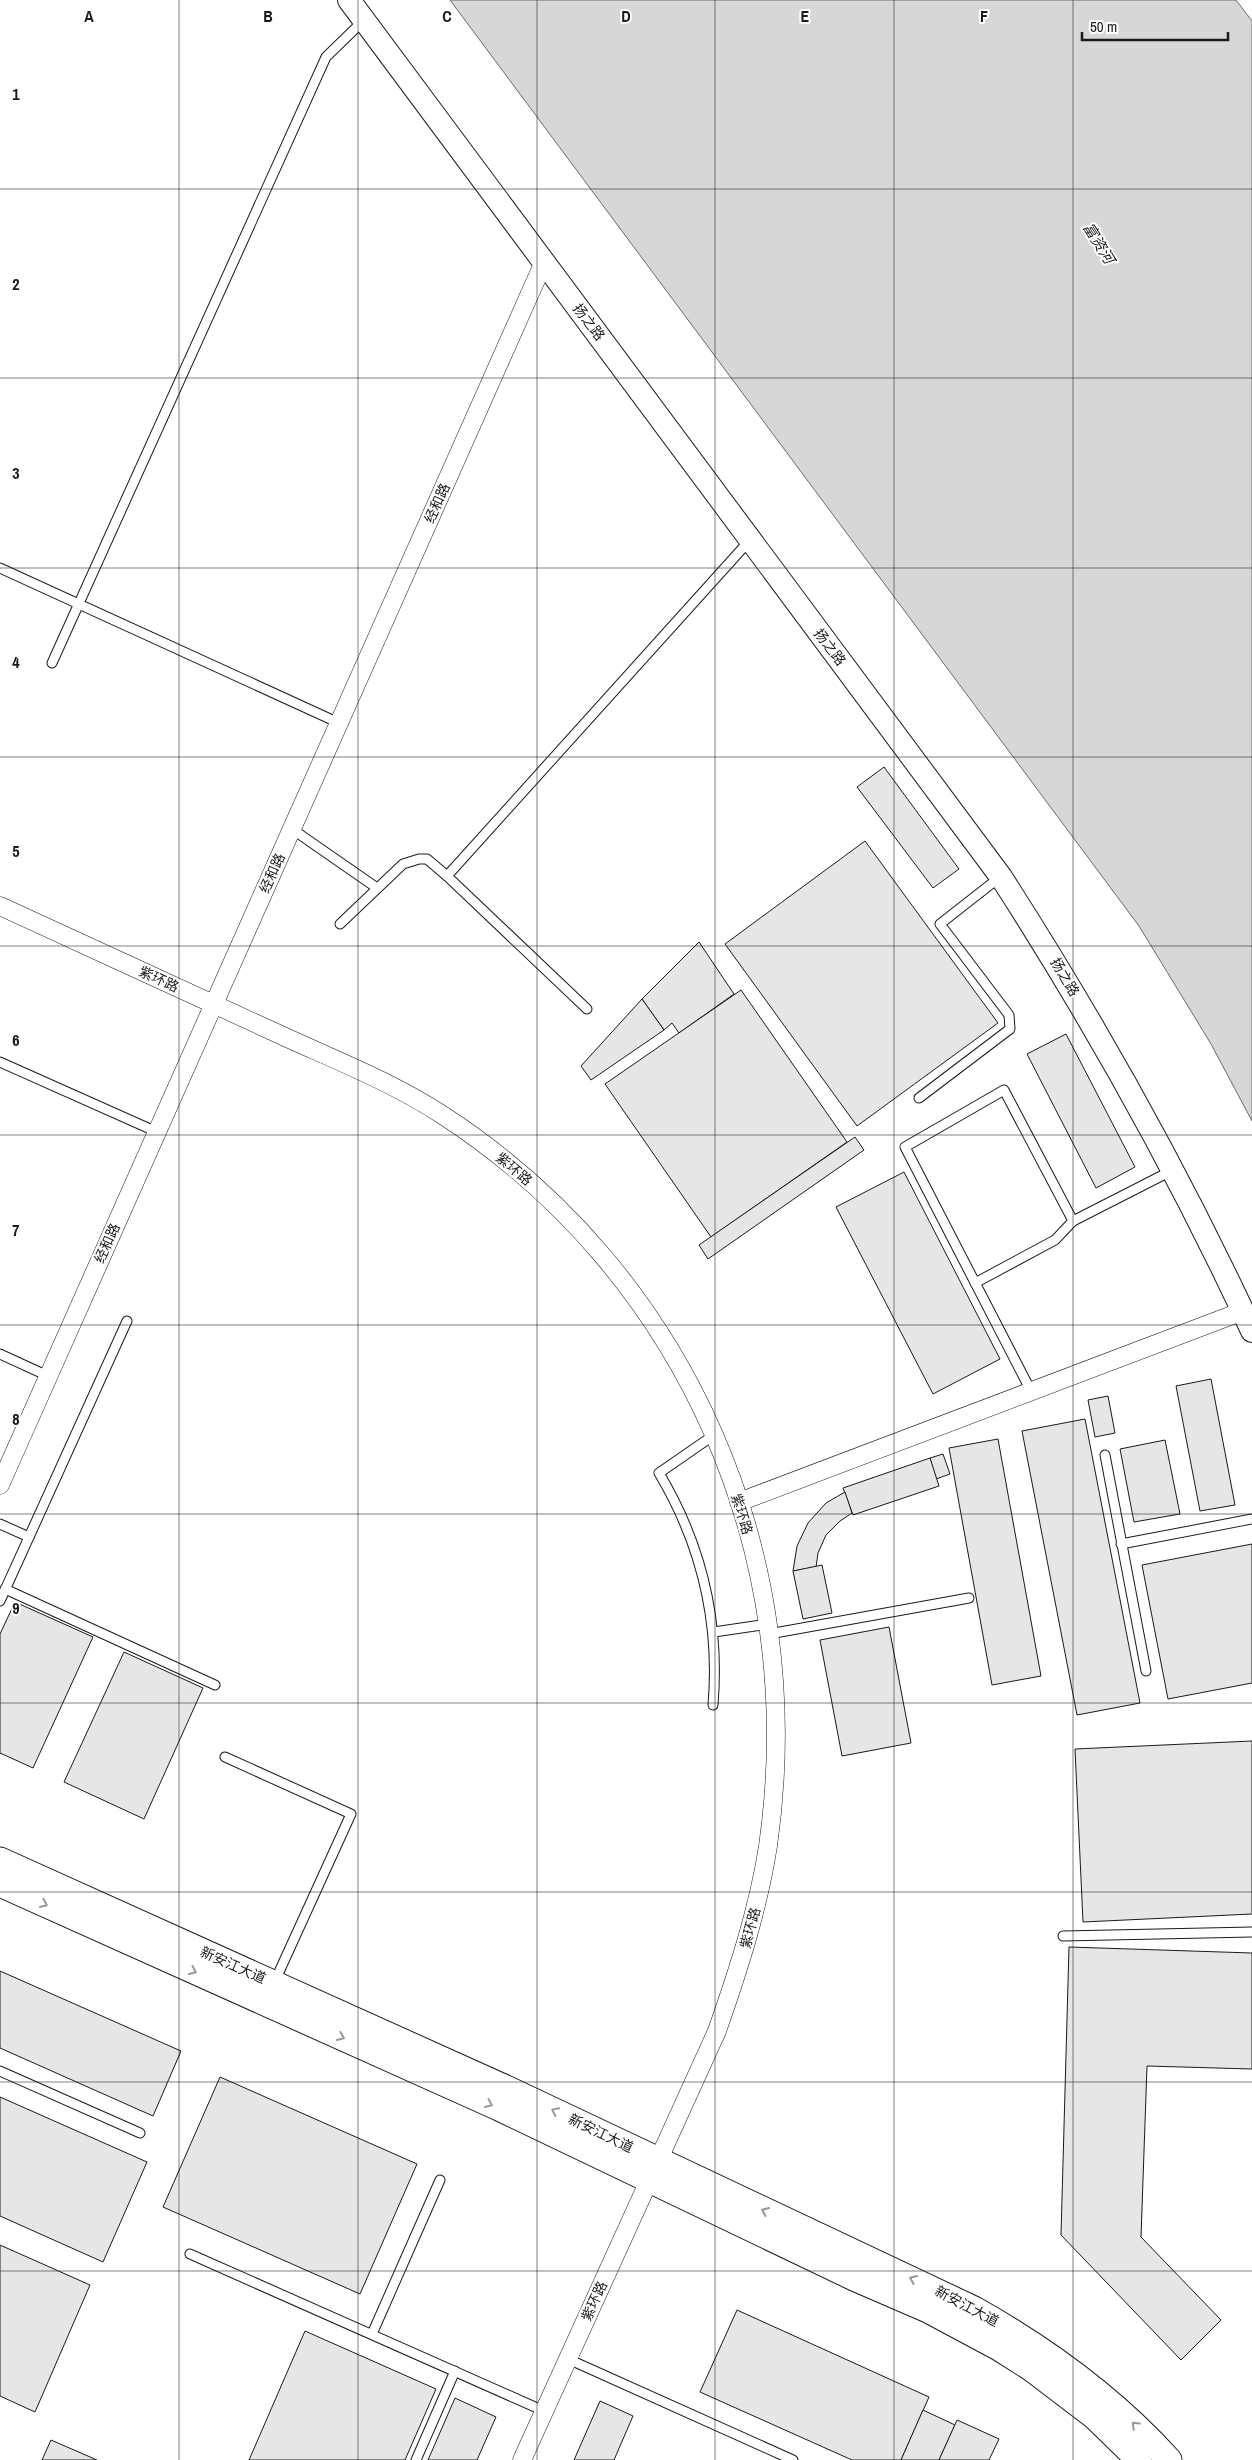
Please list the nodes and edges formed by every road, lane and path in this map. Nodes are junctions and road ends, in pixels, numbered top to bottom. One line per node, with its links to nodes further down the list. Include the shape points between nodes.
1 (349, 0): 2 (street, 扬之路)
2 (364, 20): 3 (street, 扬之路); 6 (lane, via 326,57)
3 (544, 262): 4 (street, 扬之路); 8 (street, 经和路)
4 (750, 539): 10 (lane); 11 (street, 扬之路)
5 (0, 568): 6 (lane)
6 (79, 604): 7 (lane); 8 (lane)
7 (52, 663)
8 (339, 723): 9 (street, 经和路)
9 (292, 828): 12 (lane); 15 (street, 经和路)
10 (447, 876): 12 (lane, via 427,859 419,858 403,864); 16 (lane)
11 (1001, 876): 18 (lane, via 940,924 1009,1016 1010,1029); 20 (street, 扬之路, via 1090,1019)
12 (377, 888): 14 (lane)
13 (0, 906): 15 (street, 紫环路)
14 (340, 924)
15 (214, 1004): 19 (street, 经和路); 29 (street, 紫环路, via 402,1090 520,1172 585,1234 642,1304 681,1368)
16 (587, 1009)
17 (0, 1062): 19 (lane)
18 (919, 1098)
19 (157, 1132): 27 (street, 经和路)
20 (1174, 1170): 21 (lane); 23 (street, 扬之路)
21 (1073, 1221): 22 (lane, via 1055,1240); 22 (lane, via 1004,1090 905,1147)
22 (975, 1283): 28 (lane)
23 (1242, 1311): 25 (street, 扬之路); 28 (street)
24 (127, 1321): 35 (lane)
25 (1252, 1331)
26 (0, 1354): 27 (lane)
27 (48, 1376): 31 (street, 经和路)
28 (1031, 1391): 32 (street)
29 (714, 1435): 32 (street, 紫环路); 41 (lane, via 659,1473 696,1549)
30 (1105, 1455): 36 (lane)
31 (0, 1485)
32 (739, 1502): 40 (street, 紫环路, via 757,1564)
33 (1252, 1519): 36 (lane)
34 (0, 1524): 35 (lane)
35 (29, 1537): 37 (lane)
36 (1122, 1544): 42 (lane)
37 (6, 1589): 39 (lane); 43 (lane)
38 (969, 1598): 40 (lane)
39 (0, 1601)
40 (769, 1629): 41 (lane); 53 (street, 紫环路, via 775,1690 776,1765 767,1849 758,1894 717,2031)
41 (714, 1632): 44 (lane)
42 (1146, 1670)
43 (215, 1685)
44 (713, 1705)
45 (225, 1757): 50 (lane, via 351,1814)
46 (0, 1860): 50 (main road, 新安江大道)
47 (0, 1884): 53 (main road, 新安江大道, one-way to 53, via 490,2104)
48 (1252, 1932): 49 (lane)
49 (1063, 1936)
50 (274, 1984): 53 (main road, 新安江大道, one-way to 50, via 499,2084)
51 (0, 2071): 52 (lane)
52 (140, 2133)
53 (654, 2170): 57 (street, 紫环路); 63 (main road, 新安江大道, via 964,2328 1064,2392); 64 (main road, 新安江大道, one-way to 53, via 1110,2400 1010,2329 938,2290)
54 (440, 2180): 56 (lane)
55 (190, 2254): 56 (lane)
56 (372, 2334): 58 (lane)
57 (568, 2359): 59 (street, 紫环路); 62 (lane)
58 (455, 2371): 59 (lane); 60 (lane)
59 (544, 2411): 61 (street, 紫环路)
60 (416, 2460)
61 (522, 2460)
62 (793, 2460)
63 (1139, 2460)
64 (1169, 2460)

